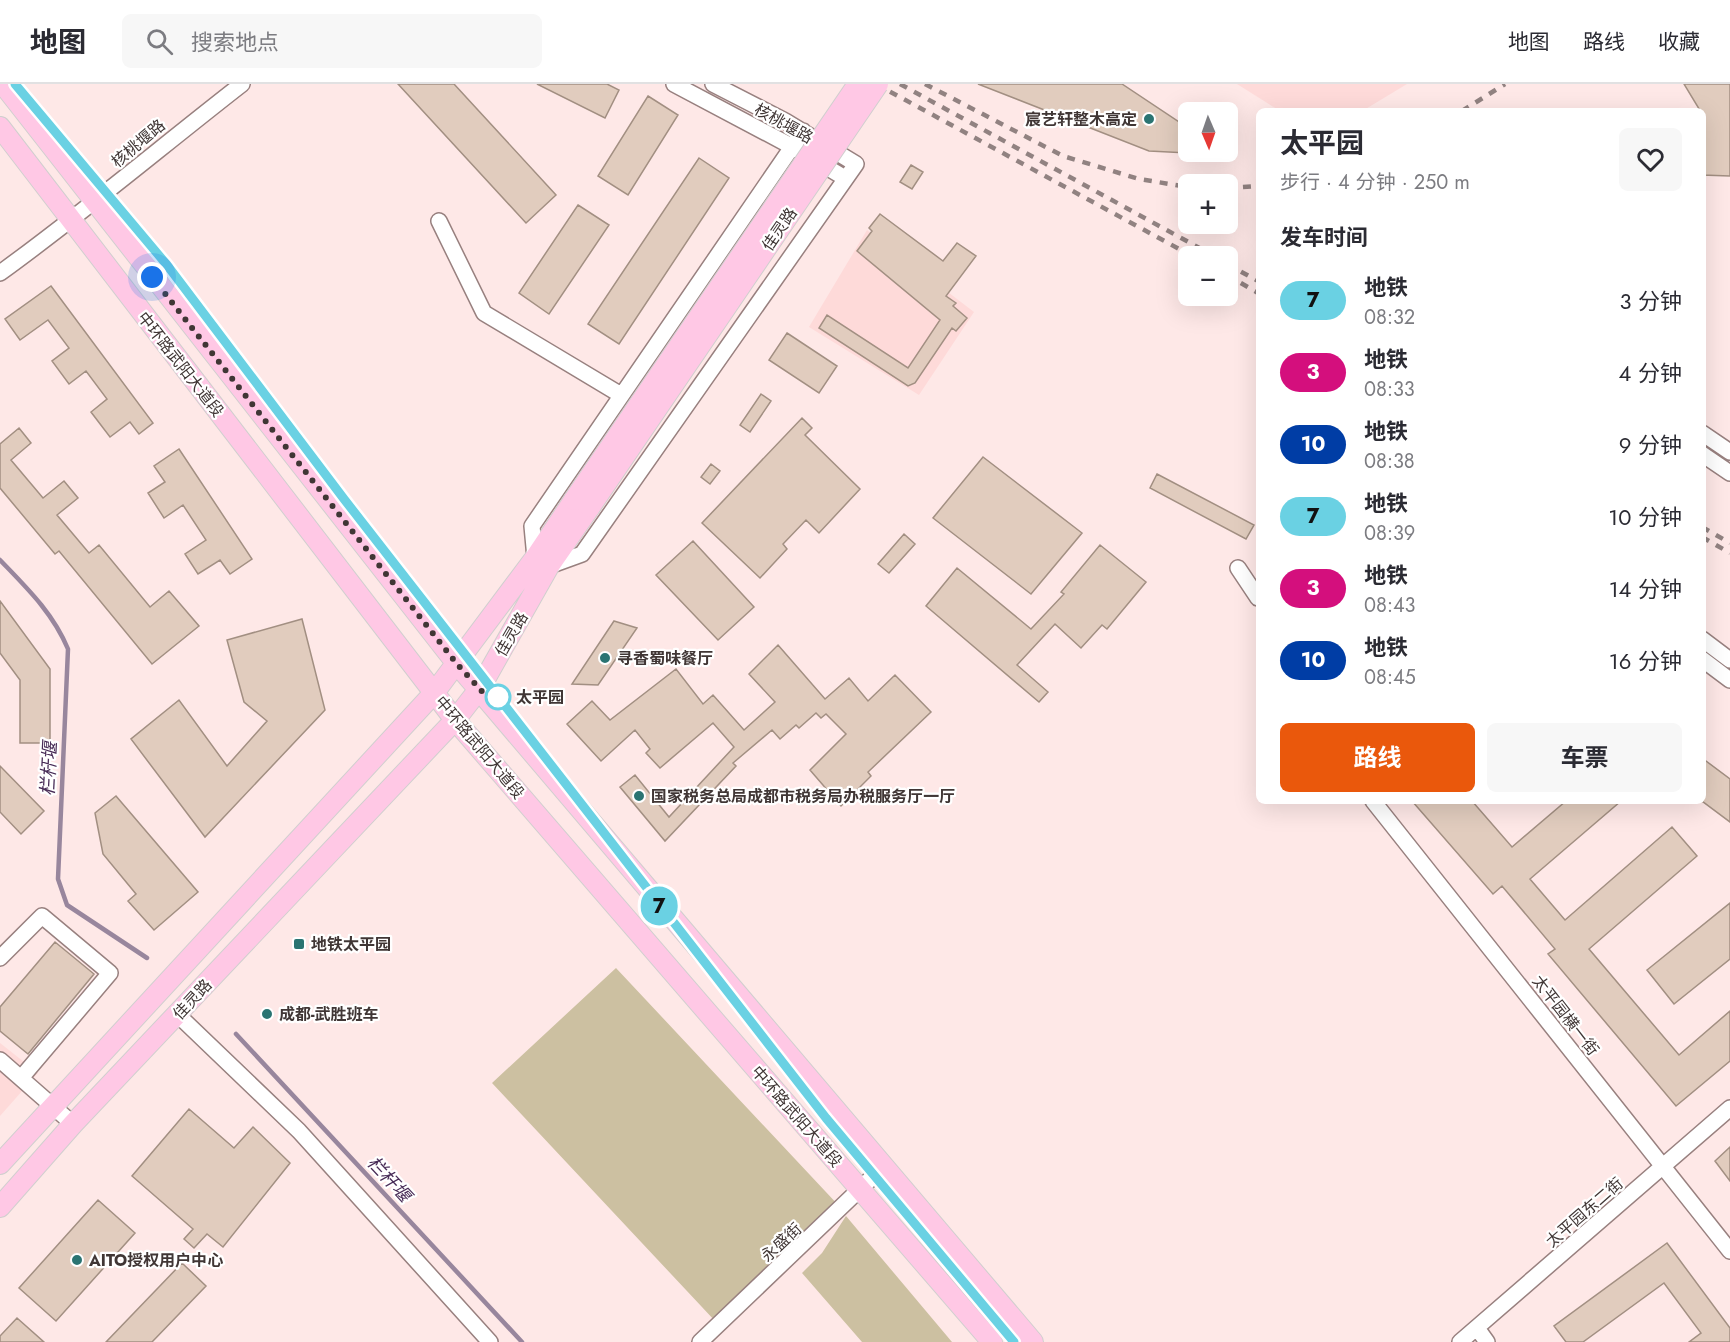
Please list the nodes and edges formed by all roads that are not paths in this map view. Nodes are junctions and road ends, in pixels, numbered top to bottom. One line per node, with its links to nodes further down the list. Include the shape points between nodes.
1 (3, 84): 11 (main road, 中环路武阳大道段)
2 (242, 84): 11 (street, 核桃堰路)
3 (674, 84): 9 (street, 核桃堰路)
4 (713, 84): 8 (street)
5 (858, 84): 20 (main road, 佳灵路, bridge)
6 (878, 84): 20 (main road, 佳灵路, bridge)
7 (0, 128): 13 (main road, 中环路武阳大道段)
8 (803, 131): 9 (street); 10 (street, via 856,164)
9 (791, 146): 10 (street, 核桃堰路); 15 (street)
10 (845, 178): 21 (street, via 582,554)
11 (94, 204): 13 (street, 核桃堰路); 27 (main road, 中环路武阳大道段)
12 (439, 220): 15 (street, via 484,313)
13 (71, 222): 14 (street, 核桃堰路); 30 (main road, 中环路武阳大道段)
14 (0, 273)
15 (621, 395): 21 (street, via 532,526)
16 (1706, 436): 17 (street)
17 (1730, 452)
18 (1706, 457): 19 (street)
19 (1730, 473)
20 (582, 503): 21 (main road, 佳灵路)
21 (542, 562): 27 (main road, 佳灵路); 29 (main road, 佳灵路)
22 (1238, 568): 23 (street)
23 (1256, 595)
24 (1706, 642): 25 (street)
25 (1730, 660)
26 (1706, 662): 28 (street)
27 (457, 664): 29 (main road, 中环路武阳大道段); 30 (main road, 佳灵路)
28 (1730, 680)
29 (480, 688): 31 (main road, 佳灵路); 41 (main road, 中环路武阳大道段)
30 (434, 693): 31 (main road, 中环路武阳大道段); 37 (main road, 佳灵路)
31 (455, 720): 34 (main road, 佳灵路); 43 (main road, 中环路武阳大道段)
32 (1375, 804): 42 (street, 太平园横一街)
33 (0, 958): 36 (street, via 42,916 110,973)
34 (177, 1014): 39 (main road, 佳灵路); 47 (street, via 299,1131)
35 (0, 1060): 36 (street)
36 (21, 1078): 37 (street)
37 (52, 1105): 39 (street); 40 (main road, 佳灵路)
38 (1730, 1108): 42 (street, 太平园东二街)
39 (73, 1124): 44 (main road, 佳灵路)
40 (0, 1164)
41 (884, 1166): 43 (street, 永盛街); 50 (main road, 中环路武阳大道段)
42 (1664, 1168): 45 (street, 太平园横一街); 46 (street, 太平园东二街)
43 (861, 1191): 48 (street, 永盛街); 49 (main road, 中环路武阳大道段)
44 (0, 1208)
45 (1730, 1251)
46 (1477, 1328): 51 (street, 太平园东二街); 52 (street)
47 (490, 1342)
48 (700, 1342)
49 (992, 1342)
50 (1033, 1342)
51 (1460, 1342)
52 (1487, 1342)

